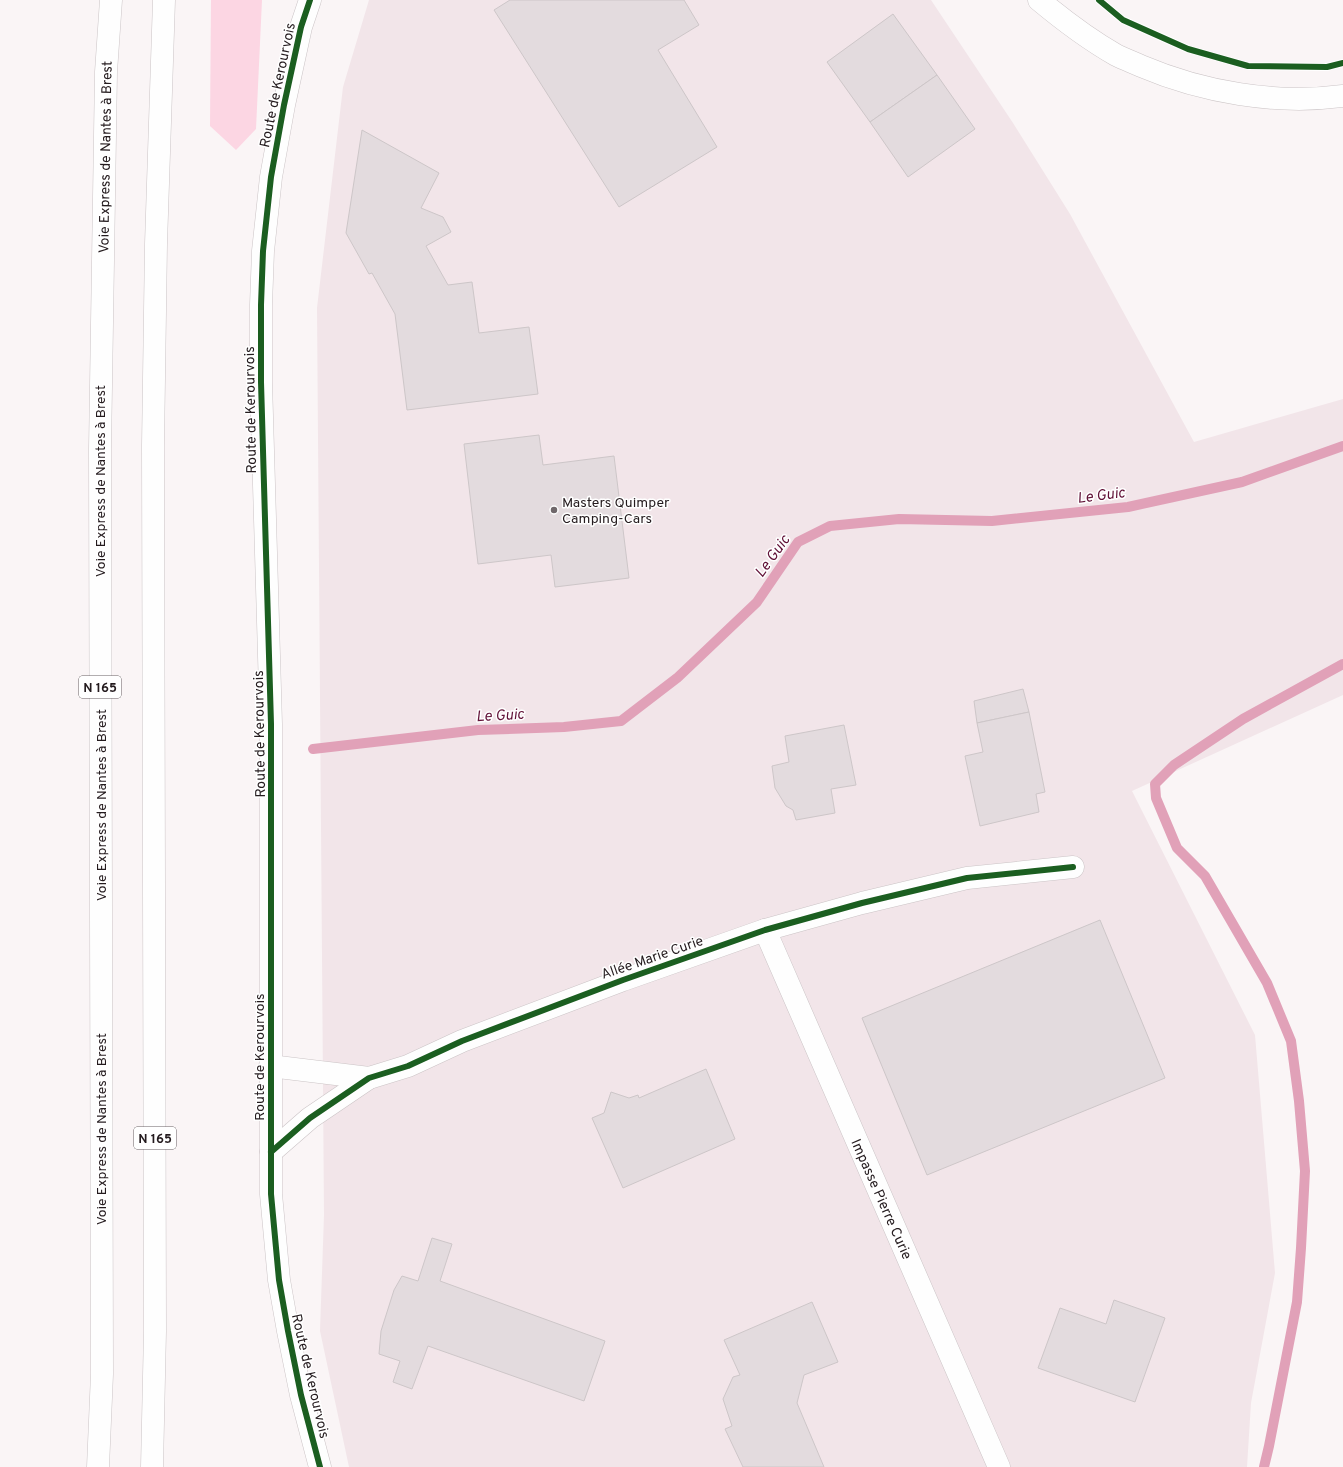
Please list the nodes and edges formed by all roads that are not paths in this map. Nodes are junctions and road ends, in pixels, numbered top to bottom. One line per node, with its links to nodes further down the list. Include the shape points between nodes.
1 (111, 0): 11 (main road, Voie Express de Nantes à Brest / N 165, via 106,72 100,449)
2 (164, 0): 14 (main road, N 165, via 153,446 155,1331)
3 (310, 0): 8 (main road, Route de Kerourvois, via 284,105 271,177 260,305 271,724)
4 (1039, 0): 5 (main road, via 1064,22 1117,55 1166,77 1230,94 1272,98)
5 (1343, 96)
6 (1073, 867): 7 (main road, Allée Marie Curie, via 968,878 862,903)
7 (765, 930): 9 (main road, Allée Marie Curie, via 561,1003 408,1066); 16 (main road, Impasse Pierre Curie)
8 (270, 1066): 9 (main road, Allée Marie Curie); 10 (main road, Route de Kerourvois)
9 (369, 1078): 10 (main road, Allée Marie Curie, via 310,1118)
10 (271, 1152): 15 (main road, Route de Kerourvois, via 271,1194 279,1280 301,1395)
11 (102, 1374): 12 (main road); 13 (main road, Voie Express de Nantes à Brest / N 165)
12 (83, 1467)
13 (98, 1467)
14 (152, 1467)
15 (320, 1467)
16 (999, 1467)

